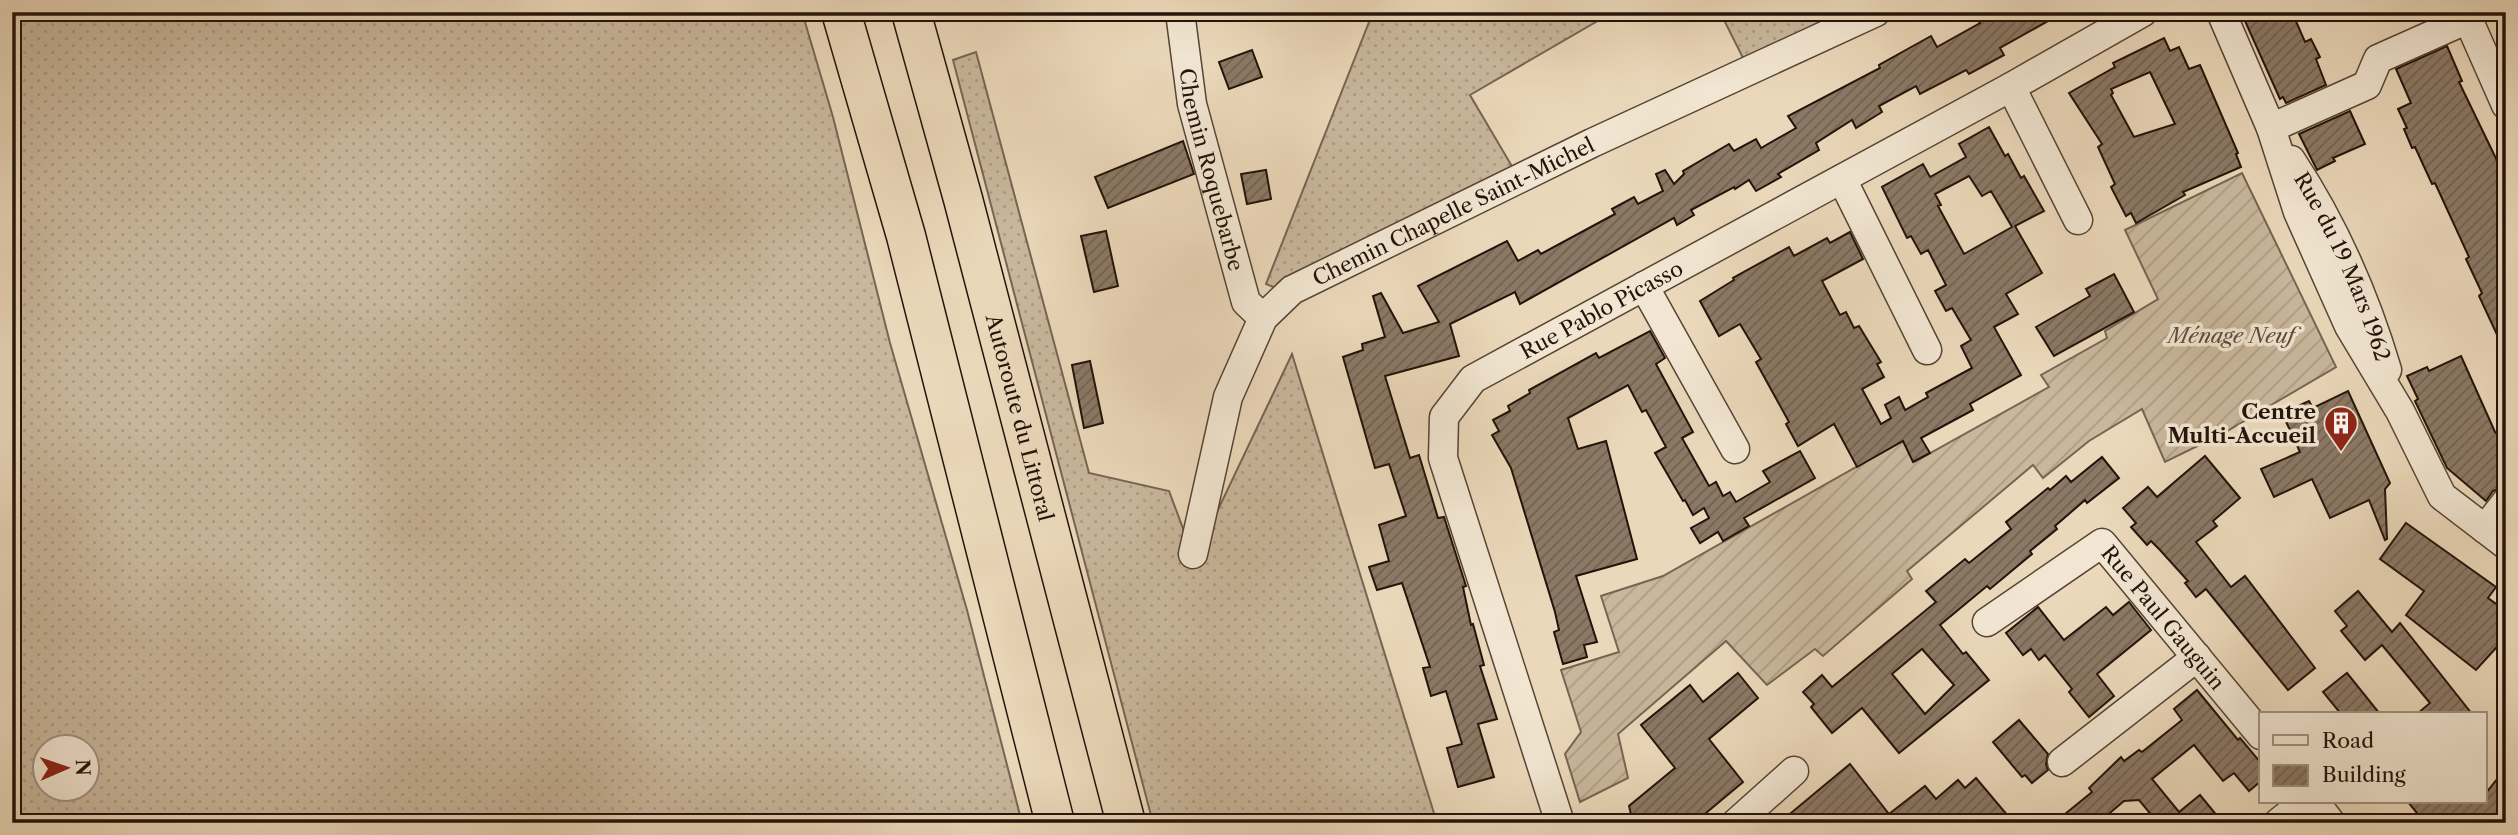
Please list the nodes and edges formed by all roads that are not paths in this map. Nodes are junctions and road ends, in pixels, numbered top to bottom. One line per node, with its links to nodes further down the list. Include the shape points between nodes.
1 (841, 12): 26 (highway, via 906,236)
2 (911, 12): 27 (highway, Autoroute du Littoral)
3 (1180, 12): 13 (street, Chemin Roquebarbe, via 1195,117 1246,302)
4 (1877, 12): 13 (street, Chemin Chapelle Saint-Michel, via 1592,143 1292,290)
5 (2143, 12): 7 (street, Rue Pablo Picasso)
6 (2221, 12): 9 (street, Rue du 19 Mars 1962)
7 (2011, 87): 10 (street, Rue Pablo Picasso); 11 (street)
8 (2506, 105): 9 (street, via 2468,19 2378,59 2367,85)
9 (2271, 128): 17 (street, Rue du 19 Mars 1962, via 2298,212 2343,313 2400,411 2442,496)
10 (1842, 179): 12 (street, Rue Pablo Picasso); 14 (street)
11 (2078, 220)
12 (1644, 286): 15 (street); 28 (street, Rue Pablo Picasso, via 1473,379 1444,417 1444,458)
13 (1263, 318): 18 (street, Chemin Chapelle Saint-Michel, via 1228,397)
14 (1927, 349)
15 (1735, 449)
16 (2506, 502): 17 (street)
17 (2496, 537)
18 (1193, 554)
19 (1987, 622): 20 (street, Rue Paul Gauguin, via 2102,543)
20 (2197, 657): 21 (street, Rue Paul Gauguin); 22 (street)
21 (2259, 734)
22 (2062, 762)
23 (1794, 771): 29 (street)
24 (2302, 804): 30 (street)
25 (2317, 804): 31 (street)
26 (1055, 823)
27 (1126, 823)
28 (1559, 823)
29 (1736, 823)
30 (2278, 823)
31 (2331, 823)

